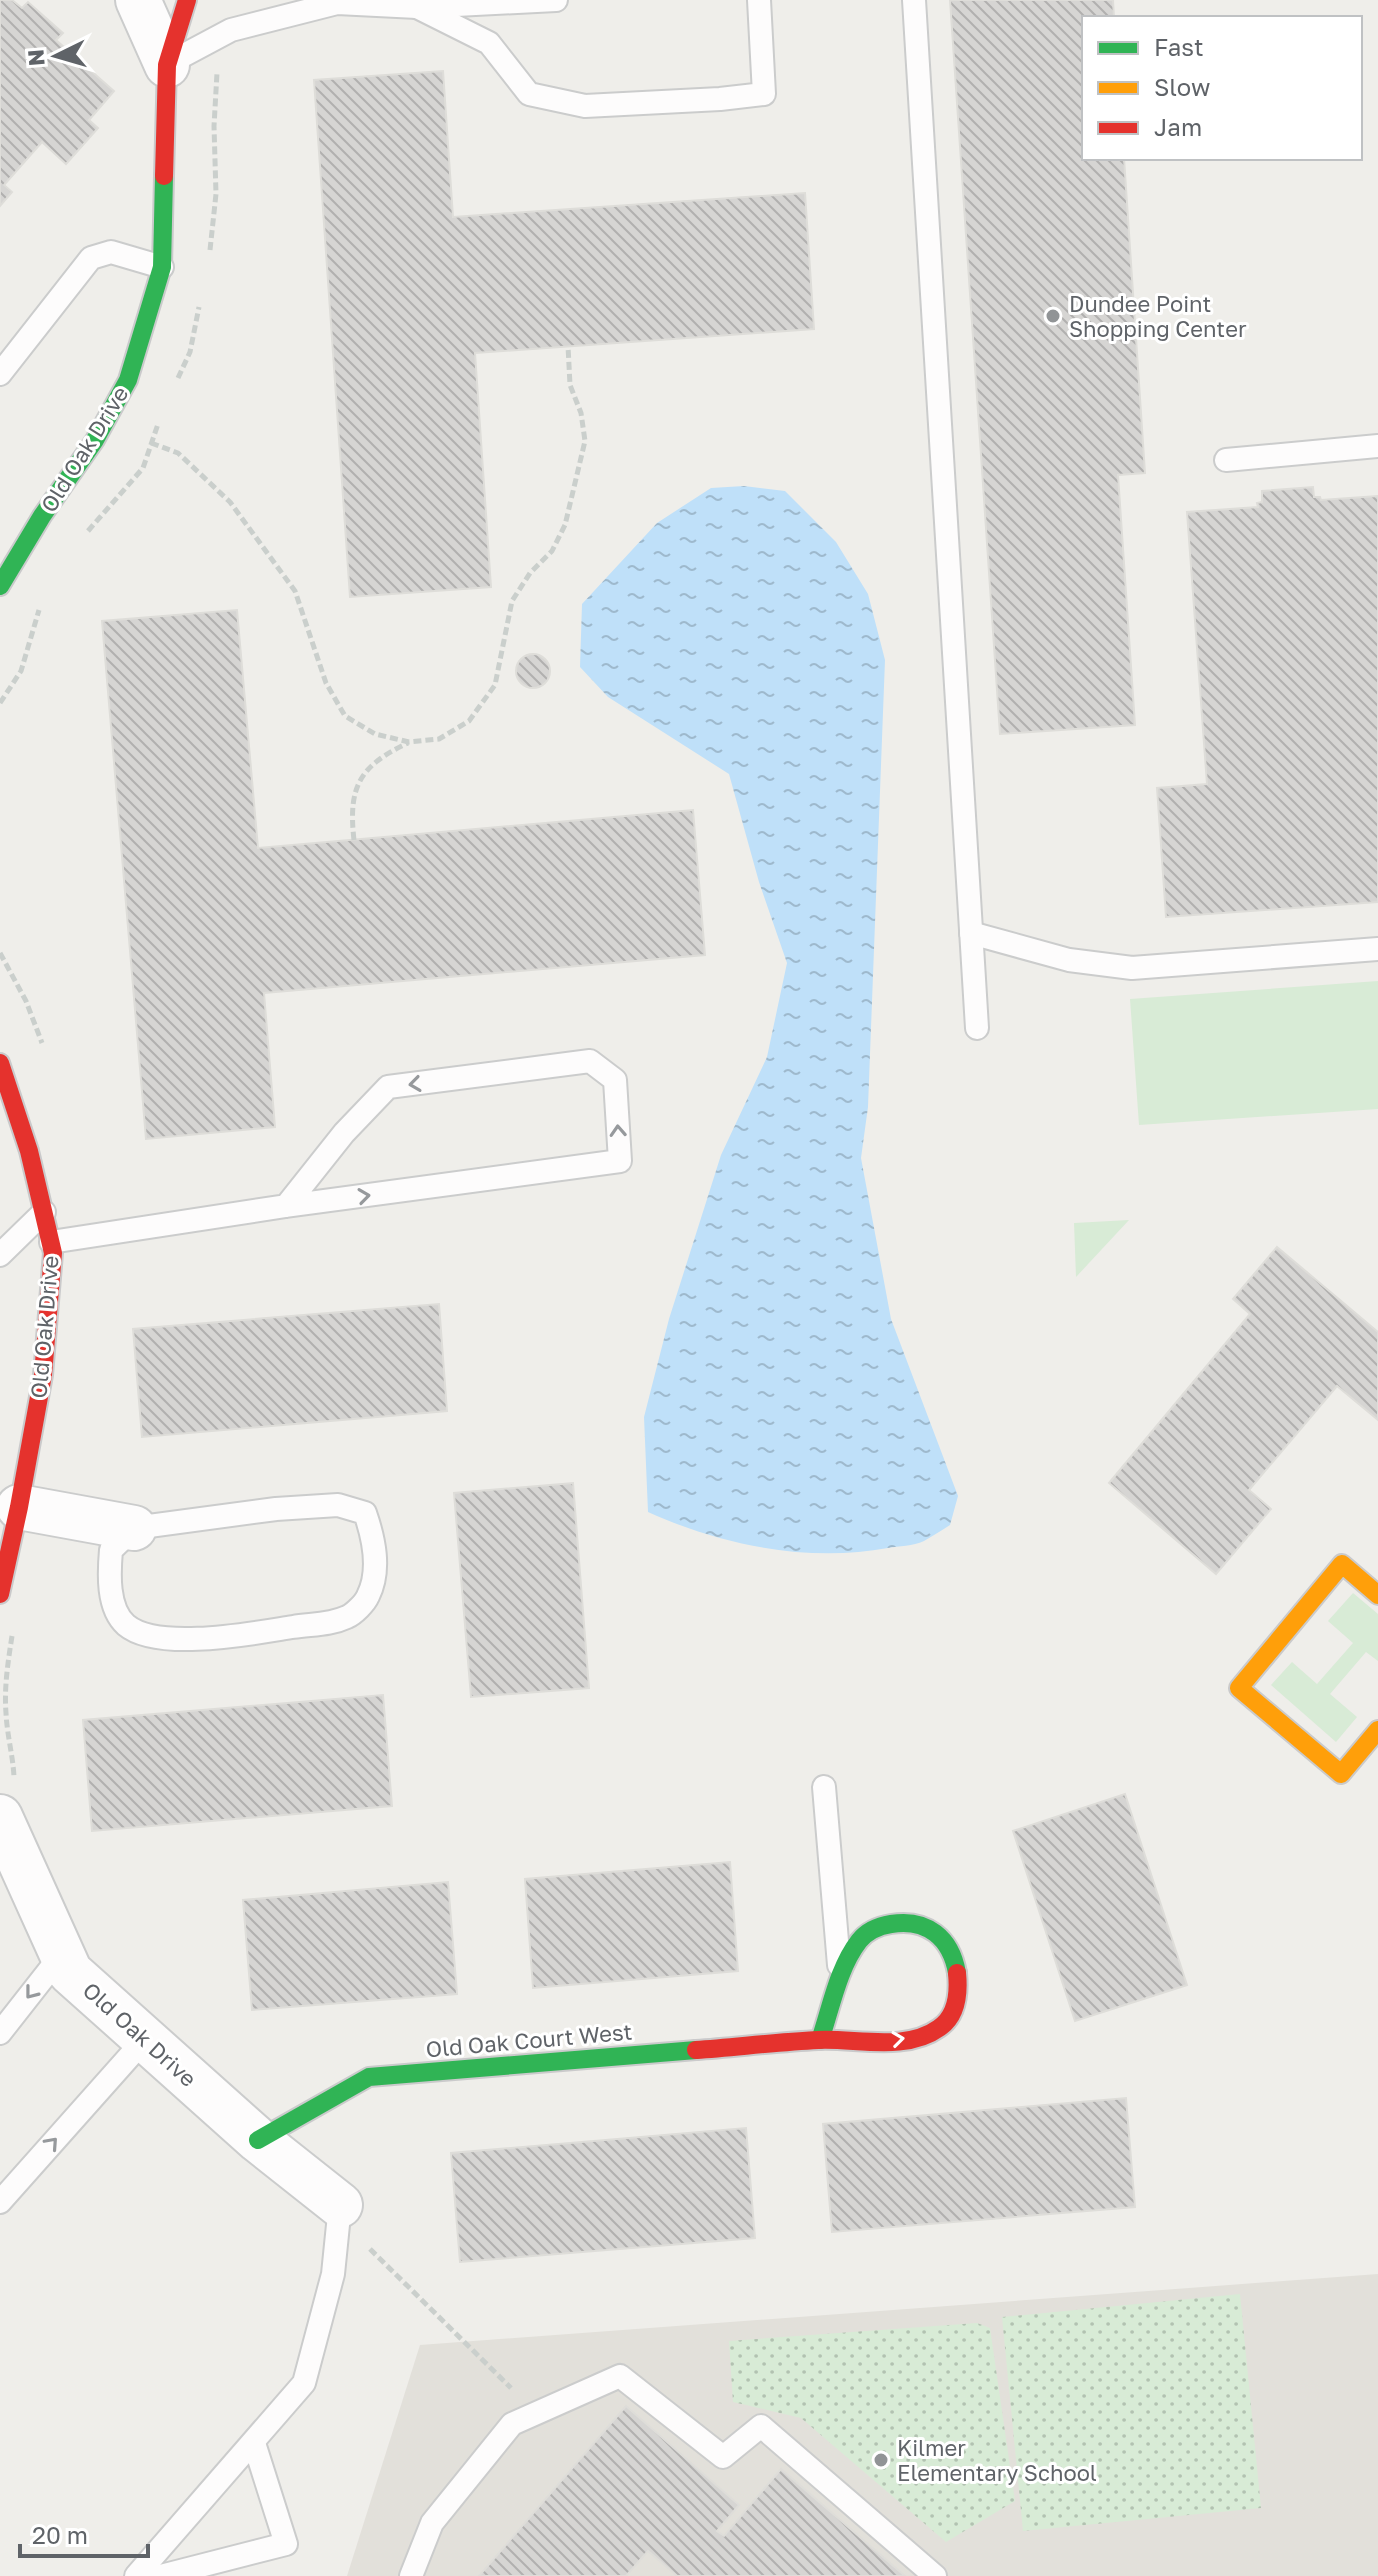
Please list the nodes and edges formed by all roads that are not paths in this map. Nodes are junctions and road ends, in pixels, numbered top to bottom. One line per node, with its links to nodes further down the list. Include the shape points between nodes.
1 (138, 0): 7 (street, Old Oak Drive)
2 (187, 0): 7 (street, Old Oak Drive)
3 (556, 0): 6 (lane)
4 (759, 0): 6 (lane, via 764,94 585,106 529,94 489,43)
5 (914, 0): 13 (lane)
6 (417, 7): 7 (lane, via 337,3 231,30)
7 (167, 65): 8 (street, Old Oak Drive)
8 (162, 267): 9 (lane, via 111,252 91,258); 12 (street, Old Oak Drive, via 128,380)
9 (0, 374)
10 (1378, 446): 11 (lane)
11 (1226, 460)
12 (0, 586)
13 (971, 933): 14 (lane, via 1069,960 1132,968); 15 (lane)
14 (1378, 949)
15 (977, 1028)
16 (0, 1063): 18 (street, Old Oak Drive)
17 (286, 1206): 17 (lane, one-way to 17, via 620,1161 615,1080 590,1061 388,1087); 19 (lane)
18 (44, 1212): 19 (street, Old Oak Drive); 20 (lane)
19 (51, 1242): 21 (street, Old Oak Drive, via 43,1375)
20 (0, 1255)
21 (10, 1502): 22 (street); 23 (street, Old Oak Drive)
22 (134, 1528): 22 (lane, via 111,1550 109,1575 124,1623 144,1636 204,1639 329,1624 350,1616 368,1598 375,1570 365,1513 338,1505)
23 (0, 1594)
24 (1378, 1595): 25 (street, via 1342,1564 1239,1688 1341,1774)
25 (1378, 1730)
26 (824, 1787): 29 (lane)
27 (7, 1800): 28 (street, Old Oak Drive)
28 (62, 1954): 30 (lane, one-way to 30); 31 (street, Old Oak Drive, via 70,1972)
29 (840, 1984): 32 (street, Old Oak Court West); 32 (street, Old Oak Court West, one-way to 29, via 892,2041 932,2033 952,2015 959,1992 956,1958 936,1931 916,1923 889,1924 866,1933 851,1951)
30 (0, 2033)
31 (145, 2039): 33 (street, Old Oak Drive); 34 (lane, one-way to 31)
32 (820, 2040): 33 (street, Old Oak Court West, via 369,2077)
33 (258, 2140): 35 (street, Old Oak Drive)
34 (0, 2202)
35 (340, 2205): 36 (lane, via 333,2274 304,2383)
36 (254, 2443): 37 (lane); 38 (lane, via 286,2544)
37 (136, 2576)
38 (161, 2576)
39 (411, 2576): 40 (lane, via 432,2523 512,2424 620,2376 723,2457 761,2426)
40 (935, 2576)

